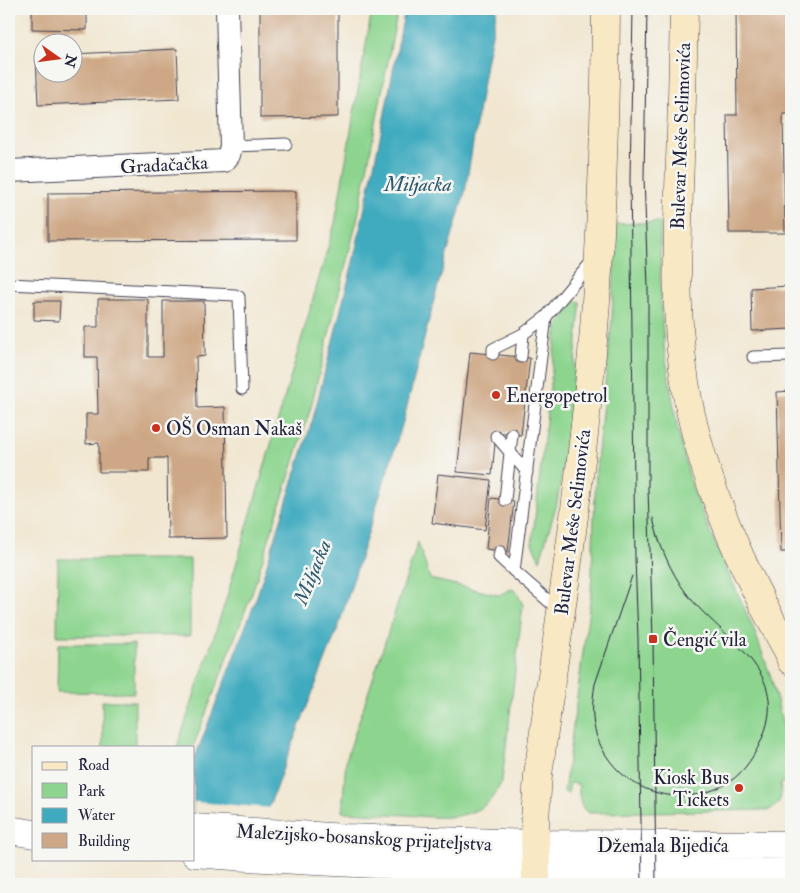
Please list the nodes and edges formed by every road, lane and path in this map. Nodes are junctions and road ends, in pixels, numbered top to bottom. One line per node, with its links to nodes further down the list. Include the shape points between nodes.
1 (227, 9): 5 (street, Gradačačka)
2 (606, 9): 7 (main road, Bulevar Meše Selimovića)
3 (684, 9): 24 (main road, Bulevar Meše Selimovića, via 677,291 685,378 694,426 721,510 763,608)
4 (286, 144): 5 (lane)
5 (230, 146): 6 (street, Gradačačka, via 224,161)
6 (9, 171)
7 (599, 252): 9 (lane); 23 (main road, Bulevar Meše Selimovića, via 580,471)
8 (9, 284): 15 (lane, via 235,295 239,297)
9 (546, 317): 10 (lane); 19 (lane)
10 (523, 334): 11 (lane, via 493,349); 13 (lane)
11 (493, 354)
12 (791, 356): 14 (lane)
13 (521, 357)
14 (753, 357)
15 (242, 389)
16 (512, 434): 18 (lane)
17 (496, 436): 18 (lane)
18 (510, 452): 19 (lane); 20 (lane)
19 (527, 472): 22 (lane)
20 (505, 500)
21 (500, 550): 22 (lane, via 499,557)
22 (514, 571): 23 (lane)
23 (560, 611): 31 (main road, Bulevar Meše Selimovića, via 538,775)
24 (791, 661)
25 (32, 825): 27 (street)
26 (195, 828): 31 (street, Malezijsko-bosanskog prijateljstva, via 413,841)
27 (9, 829): 28 (street)
28 (32, 834)
29 (791, 845): 31 (street, Džemala Bijedića)
30 (195, 852): 33 (street, Malezijsko-bosanskog prijateljstva)
31 (536, 866): 32 (street, Džemala Bijedića); 33 (street, Malezijsko-bosanskog prijateljstva)
32 (791, 874)
33 (403, 875)

